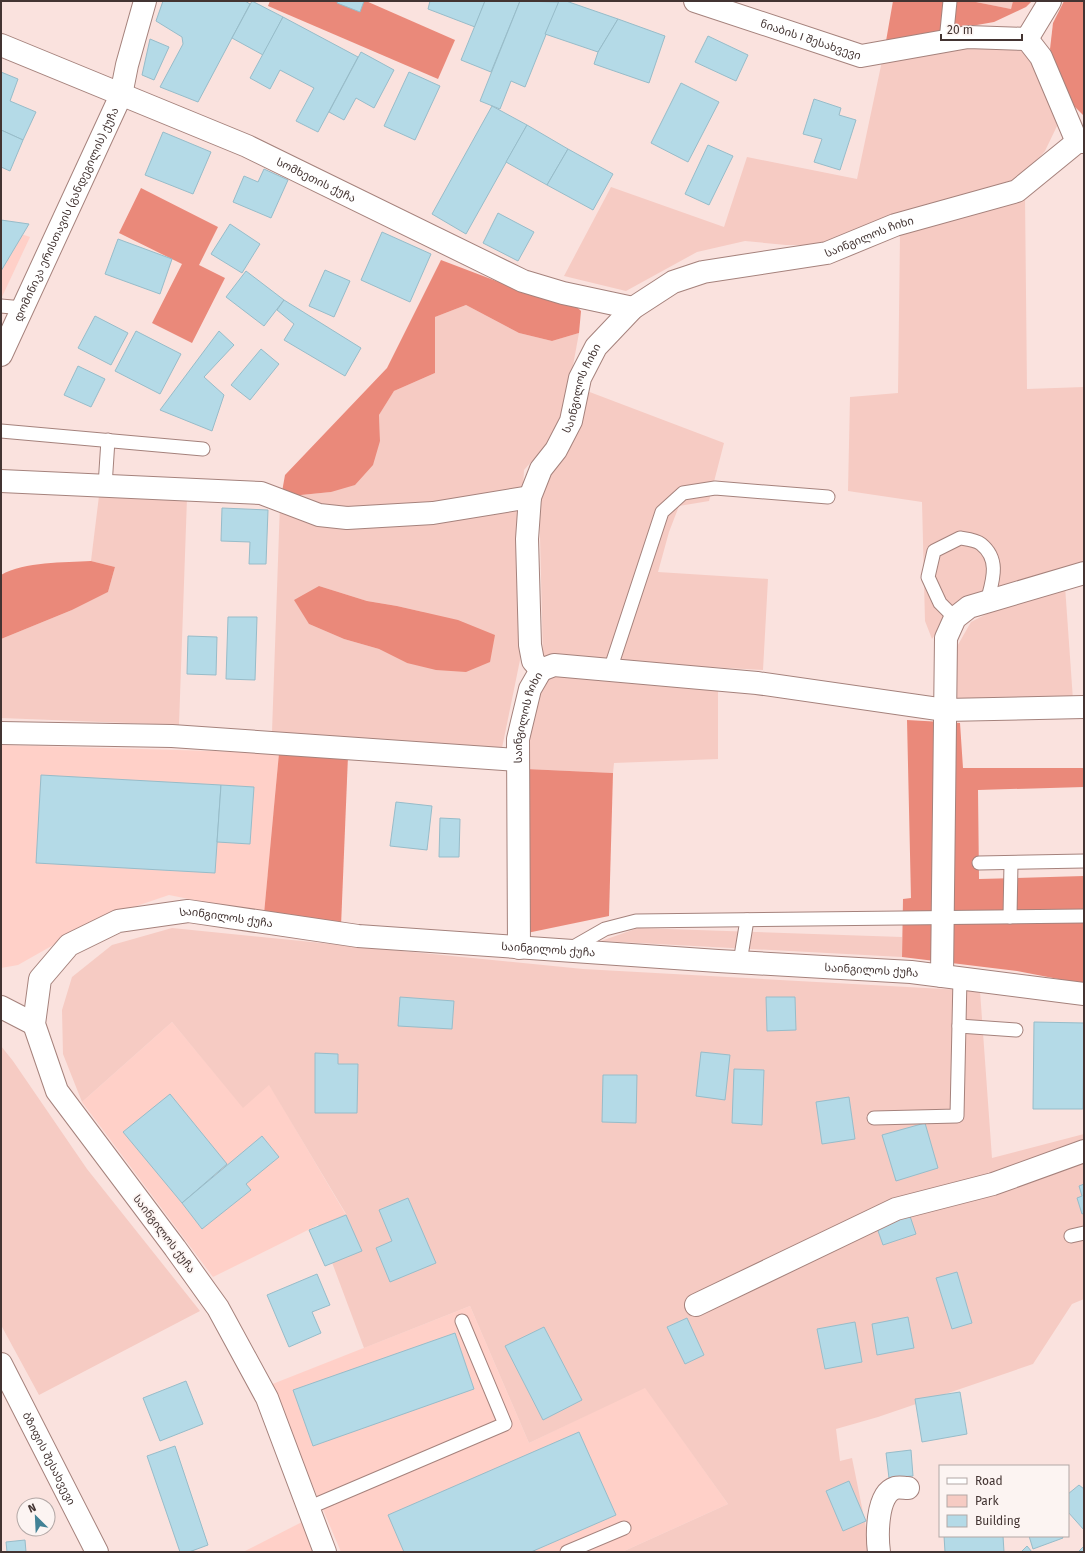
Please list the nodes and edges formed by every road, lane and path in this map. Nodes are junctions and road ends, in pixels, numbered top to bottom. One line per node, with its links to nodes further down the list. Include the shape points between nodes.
1 (144, 1): 8 (street, დომინიკა ერისთავის (განდეგილის) ქუჩა)
2 (695, 1): 6 (street, ნიაბის I შესახვევი, via 861,56)
3 (950, 1): 6 (lane)
4 (1050, 1): 5 (street)
5 (1027, 39): 6 (street, ნიაბის I შესახვევი, via 968,36); 9 (street, საინგილოს ჩიხი, via 1041,57)
6 (946, 40)
7 (1, 45): 8 (street, სომხეთის ქუჩა)
8 (121, 95): 11 (street, დომინიკა ერისთავის (განდეგილის) ქუჩა); 12 (street, სომხეთის ქუჩა, via 247,146 523,281 563,293)
9 (1080, 142): 12 (street, საინგილოს ჩიხი, via 1017,191 895,225 827,253 703,272 673,282)
10 (1, 306): 11 (lane)
11 (23, 308): 13 (street, დომინიკა ერისთავის (განდეგილის) ქუჩა)
12 (633, 308): 19 (street, საინგილოს ჩიხი, via 596,347 580,378 571,421 556,450 541,469)
13 (1, 355)
14 (1, 431): 15 (lane)
15 (108, 440): 16 (lane); 18 (lane)
16 (203, 449)
17 (1, 481): 18 (street)
18 (106, 486): 19 (street, via 261,494 319,515 347,518 433,513)
19 (530, 496): 24 (street, საინგილოს ჩიხი, via 527,539 530,645 533,661)
20 (828, 497): 25 (lane, via 715,488 684,493 662,512)
21 (1084, 573): 22 (street)
22 (987, 602): 23 (street, via 969,607); 23 (lane, via 994,572 991,557 980,543 960,538 934,552 928,577 940,603)
23 (955, 618): 27 (street, via 946,638)
24 (541, 670): 25 (street, via 554,665); 29 (street, საინგილოს ჩიხი, via 530,689 518,739)
25 (610, 670): 27 (street, via 757,683)
26 (1084, 707): 27 (street)
27 (945, 710): 35 (street)
28 (1, 733): 29 (street, via 172,736)
29 (518, 760): 37 (street, საინგილოს ჩიხი)
30 (1084, 862): 32 (lane)
31 (979, 863): 32 (lane)
32 (1011, 863): 34 (lane)
33 (1084, 916): 34 (lane)
34 (1010, 917): 35 (lane)
35 (942, 918): 36 (lane); 40 (street)
36 (747, 920): 38 (lane, via 636,921 605,929); 39 (lane)
37 (519, 948): 38 (street, საინგილოს ქუჩა); 43 (street, საინგილოს ქუჩა, via 358,936 188,911 118,921 69,945 40,979)
38 (567, 951): 39 (street, საინგილოს ქუჩა)
39 (740, 962): 40 (street, საინგილოს ქუჩა, via 911,972)
40 (951, 977): 41 (street, საინგილოს ქუჩა); 44 (lane)
41 (1084, 994)
42 (1, 1007): 43 (street)
43 (34, 1024): 52 (street, საინგილოს ქუჩა, via 57,1091 218,1308 267,1398)
44 (959, 1026): 45 (lane); 46 (lane, via 957,1116)
45 (1016, 1030)
46 (874, 1118)
47 (1084, 1151): 48 (street, via 993,1184 896,1208)
48 (696, 1305)
49 (462, 1321): 52 (lane, via 505,1424)
50 (1, 1364): 54 (street, ბზიფის შესახვევი)
51 (908, 1488): 57 (street, via 894,1488 886,1495 876,1534)
52 (308, 1508): 55 (street, საინგილოს ქუჩა)
53 (624, 1528): 56 (lane)
54 (97, 1552)
55 (325, 1552)
56 (568, 1552)
57 (878, 1552)

